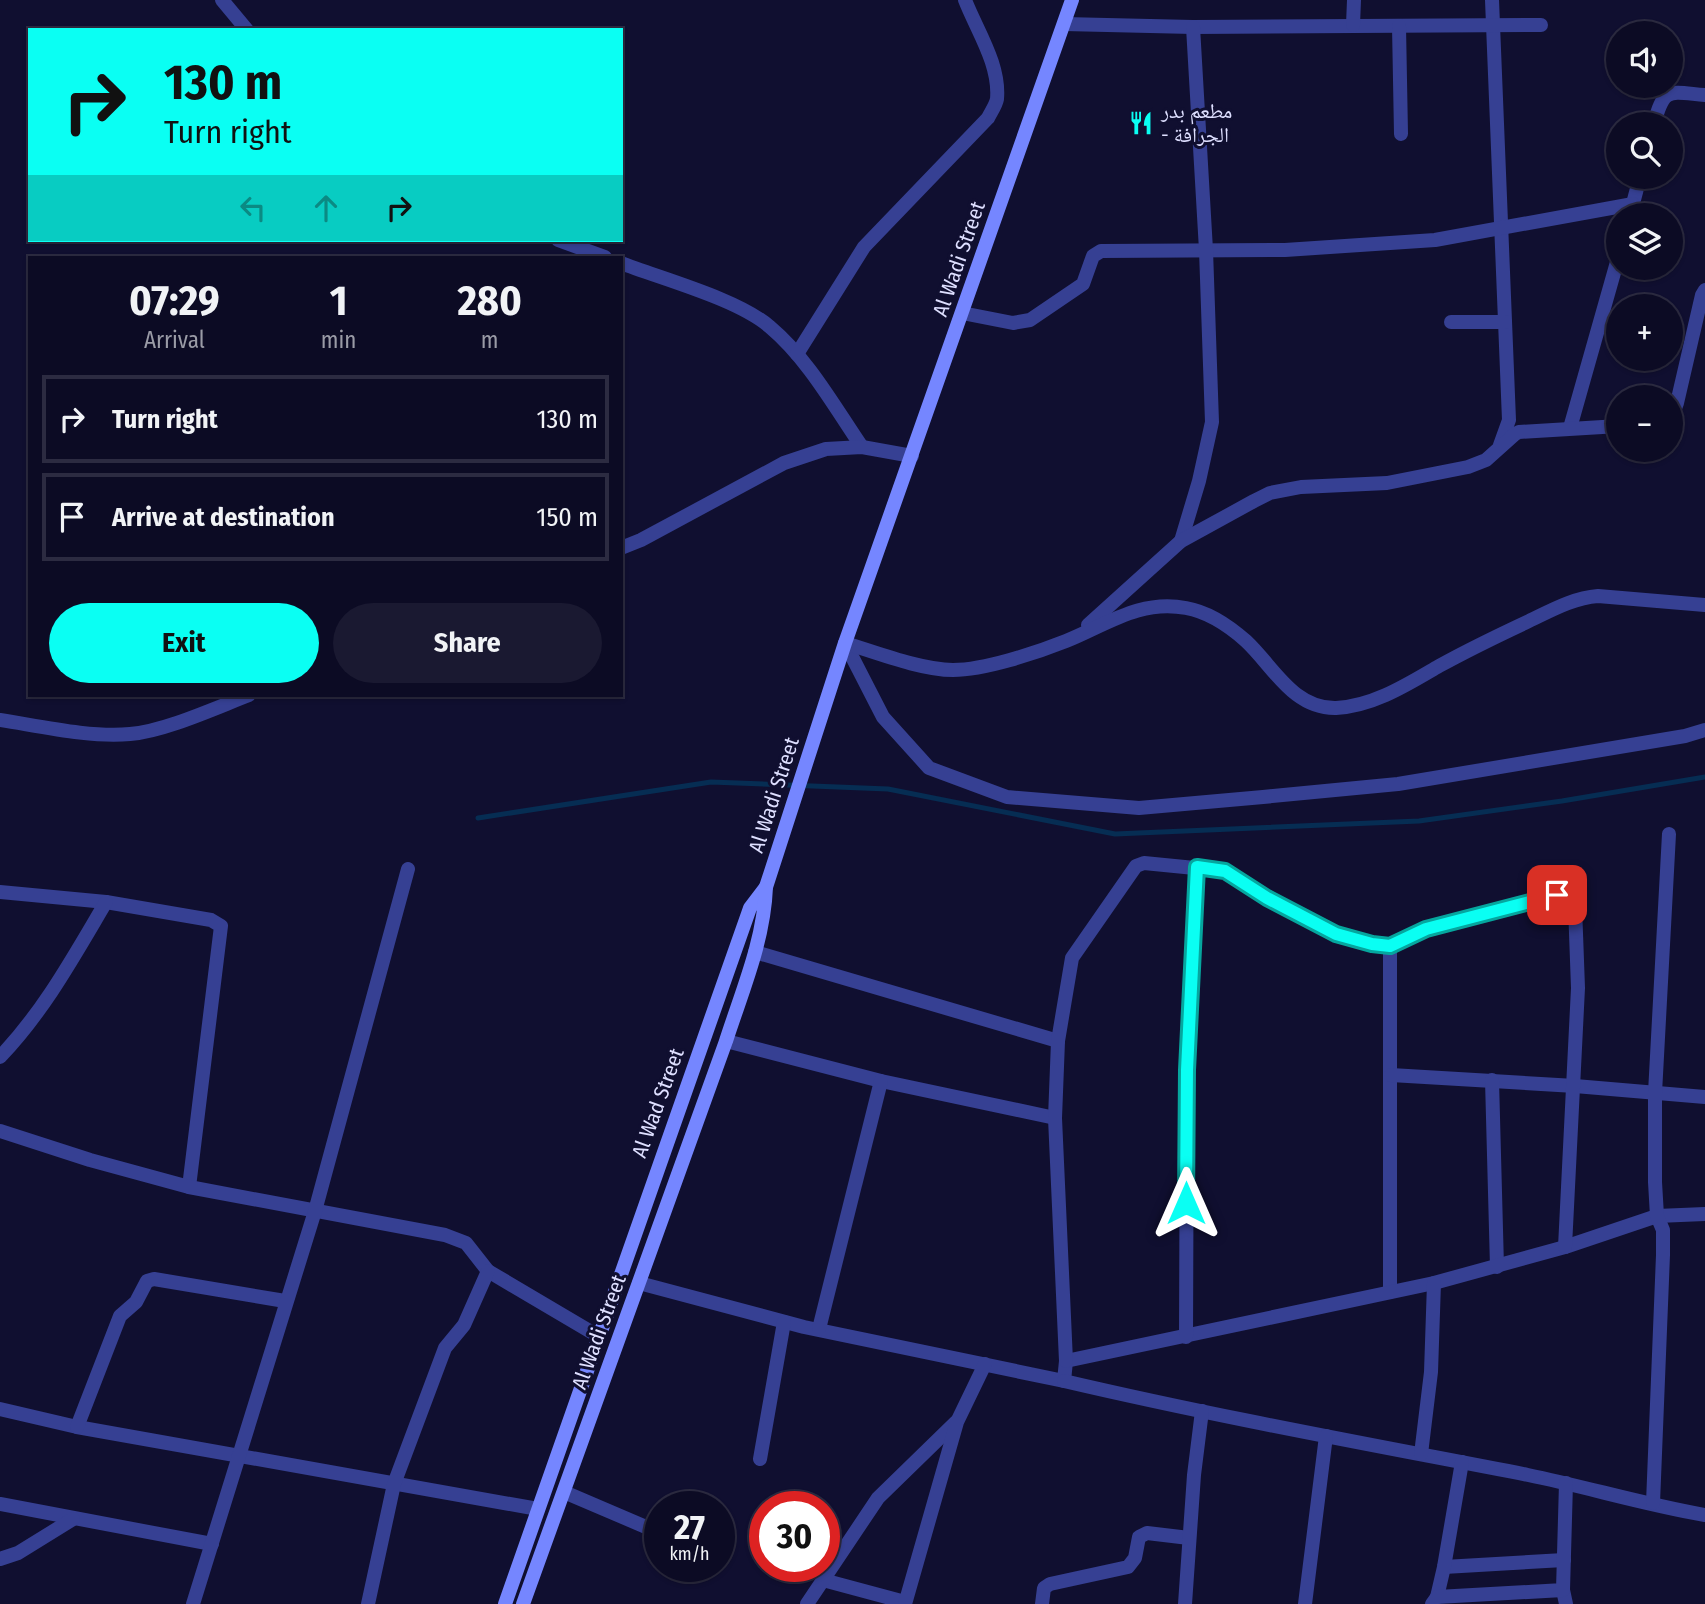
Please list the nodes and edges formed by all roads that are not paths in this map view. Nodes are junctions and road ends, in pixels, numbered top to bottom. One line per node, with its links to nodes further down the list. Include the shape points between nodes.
1 (222, 0): 12 (street)
2 (965, 0): 27 (street, via 992,64 997,101 988,118 864,247)
3 (1072, 0): 6 (main road, Al Wadi Street)
4 (1354, 0): 7 (street)
5 (1492, 0): 10 (street)
6 (1064, 24): 11 (street); 24 (main road, Al Wadi Street)
7 (1353, 25): 9 (street); 11 (street)
8 (1541, 25): 10 (street)
9 (1399, 26): 10 (street); 15 (street)
10 (1492, 26): 17 (street)
11 (1193, 27): 19 (street)
12 (245, 28)
13 (1705, 94): 14 (street, via 1665,95)
14 (1657, 112)
15 (1401, 134)
16 (1606, 212): 17 (street)
17 (1501, 226): 19 (street, via 1435,240 1350,247); 26 (street)
18 (564, 242): 20 (street)
19 (1206, 250): 24 (street, via 1101,251 1093,256 1083,284 1030,320 1013,323); 34 (street, via 1212,422)
20 (602, 256)
21 (623, 264): 27 (street, via 738,307 769,325)
22 (1612, 280): 30 (street)
23 (1705, 290): 28 (street)
24 (962, 313): 33 (main road, Al Wadi Street)
25 (1451, 322): 26 (street)
26 (1505, 322): 32 (street, via 1508,420)
27 (797, 354): 31 (street)
28 (1681, 385)
29 (1606, 427): 30 (street)
30 (1570, 428): 32 (street, via 1515,433)
31 (862, 447): 33 (street); 35 (street, via 827,449 784,463)
32 (1498, 451): 34 (street, via 1468,467 1387,484 1301,486 1270,493)
33 (912, 456): 38 (main road, Al Wadi Street)
34 (1181, 541): 37 (street, via 1093,622)
35 (623, 547)
36 (1705, 605): 37 (street, via 1581,598 1503,633 1390,694 1336,708 1316,705 1285,686 1247,641 1204,612 1161,606 1138,609)
37 (1064, 642): 38 (street, via 976,668 952,670)
38 (845, 643): 41 (street, via 883,717 929,768 1007,797 1139,808 1263,797 1398,783); 45 (main road, Al Wadi Street)
39 (243, 697): 40 (street, via 131,734)
40 (0, 720)
41 (1705, 730)
42 (1669, 834): 57 (street)
43 (1197, 867): 48 (street, via 1225,871 1341,936); 51 (street, via 1136,866 1072,958); 75 (street, via 1187,1070)
44 (408, 869): 62 (street)
45 (766, 887): 49 (main road, Al Wadi Street); 74 (main road, Al Wad Street, via 750,908)
46 (0, 892): 47 (street)
47 (106, 902): 52 (street, via 68,969); 61 (street, via 211,920 221,926)
48 (1390, 946): 53 (street); 56 (street, via 1426,929 1557,895 1572,900 1578,988)
49 (755, 952): 50 (main road, Al Wadi Street); 51 (street)
50 (726, 1041): 55 (street); 68 (main road, Al Wadi Street)
51 (1058, 1041): 59 (street)
52 (0, 1057)
53 (1391, 1075): 54 (street); 70 (street)
54 (1492, 1080): 56 (street); 66 (street)
55 (881, 1081): 59 (street); 73 (street)
56 (1575, 1086): 57 (street); 65 (street)
57 (1655, 1093): 58 (street); 64 (street)
58 (1705, 1097)
59 (1055, 1118): 76 (street)
60 (0, 1131): 61 (street)
61 (189, 1187): 62 (street)
62 (315, 1211): 67 (street, via 445,1235 466,1243); 71 (street)
63 (1705, 1214): 64 (street)
64 (1657, 1216): 65 (street); 91 (street, via 1663,1230 1663,1255)
65 (1565, 1247): 66 (street)
66 (1497, 1267): 69 (street)
67 (488, 1271): 74 (street); 89 (street, via 464,1325 445,1348)
68 (639, 1283): 72 (street); 90 (main road, Al Wadi Street)
69 (1434, 1283): 70 (street); 84 (street, via 1431,1372)
70 (1390, 1292): 75 (street)
71 (285, 1301): 82 (street, via 147,1281 136,1302 120,1316); 85 (street)
72 (784, 1322): 73 (street); 86 (street)
73 (820, 1329): 77 (street)
74 (598, 1336): 93 (main road, Al Wadi Street)
75 (1186, 1337): 76 (street)
76 (1066, 1361): 78 (street)
77 (985, 1364): 78 (street); 81 (street)
78 (1064, 1381): 80 (street)
79 (0, 1409): 82 (street)
80 (1202, 1411): 83 (street); 97 (street)
81 (957, 1422): 99 (street, via 878,1498); 107 (street)
82 (76, 1427): 85 (street)
83 (1326, 1436): 84 (street); 115 (street)
84 (1421, 1454): 87 (street)
85 (239, 1457): 89 (street); 98 (street)
86 (760, 1459)
87 (1462, 1462): 88 (street); 102 (street)
88 (1566, 1483): 91 (street); 101 (street)
89 (394, 1484): 93 (street); 109 (street)
90 (564, 1492): 96 (street); 111 (main road, Al Wadi Street)
91 (1653, 1503): 94 (street)
92 (0, 1504): 95 (street)
93 (538, 1508): 110 (main road, Al Wadi Street)
94 (1705, 1515)
95 (73, 1519): 98 (street); 100 (street)
96 (644, 1526)
97 (1189, 1538): 113 (street, via 1139,1536 1135,1558 1128,1567 1050,1584 1044,1588); 114 (street)
98 (212, 1544): 108 (street)
99 (840, 1555)
100 (0, 1559)
101 (1564, 1560): 102 (street); 105 (street)
102 (1444, 1567): 106 (street)
103 (822, 1582): 112 (street)
104 (830, 1582): 107 (street)
105 (1564, 1597): 106 (street)
106 (1434, 1600)
107 (905, 1603)
108 (193, 1604)
109 (368, 1604)
110 (505, 1604)
111 (523, 1604)
112 (807, 1604)
113 (1042, 1604)
114 (1185, 1604)
115 (1305, 1604)

